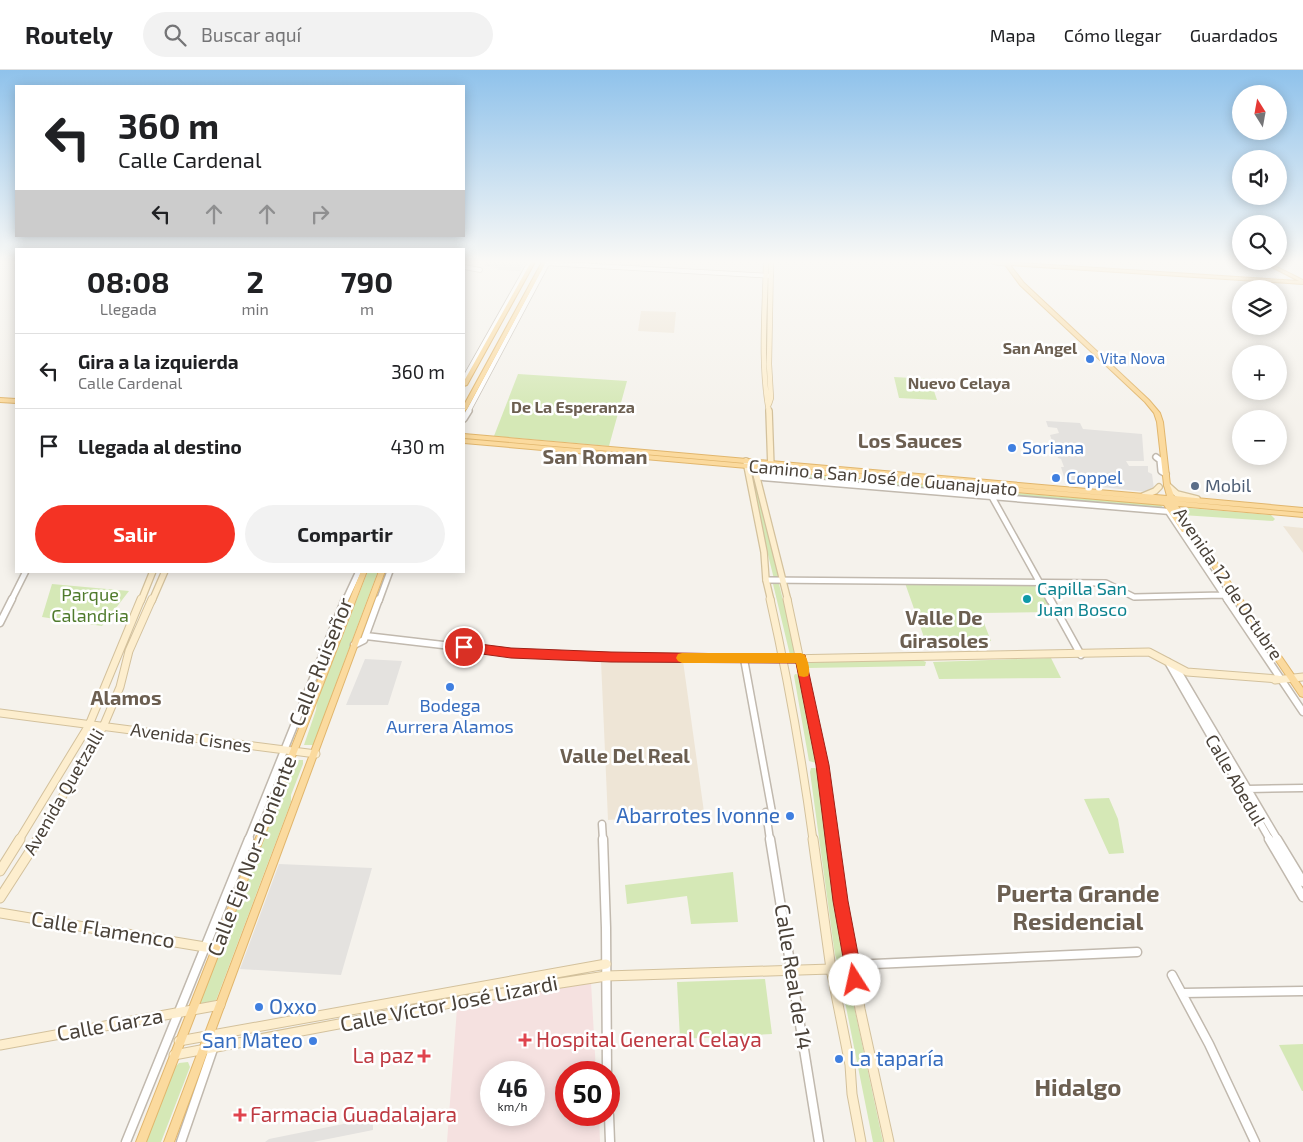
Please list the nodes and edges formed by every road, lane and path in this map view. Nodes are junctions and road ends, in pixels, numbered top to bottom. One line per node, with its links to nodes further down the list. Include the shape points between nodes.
1 (502, 312): 7 (street)
2 (504, 312): 8 (main road)
3 (518, 312): 13 (main road)
4 (520, 312): 14 (street)
5 (768, 312): 19 (main road)
6 (1052, 312): 20 (main road, Avenida 12 de Octubre, via 1157,413)
7 (465, 377)
8 (465, 383)
9 (0, 395): 10 (main road)
10 (15, 396)
11 (0, 400): 12 (main road)
12 (15, 401)
13 (465, 407)
14 (465, 417)
15 (465, 436): 18 (main road, Camino a San José de Guanajuato)
16 (465, 441): 18 (main road, Camino a San José de Guanajuato)
17 (1156, 457): 20 (street, via 1160,460 1161,471)
18 (750, 464): 19 (main road, Camino a San José de Guanajuato); 21 (main road); 39 (main road)
19 (771, 466): 24 (main road, Camino a San José de Guanajuato); 26 (main road, Camino a San José de Guanajuato)
20 (1166, 474): 22 (main road, Avenida 12 de Octubre)
21 (757, 477): 25 (street); 40 (main road)
22 (1167, 486): 27 (main road, via 1177,494); 28 (main road, Avenida 12 de Octubre)
23 (1159, 487): 26 (main road)
24 (987, 488): 25 (street); 28 (main road, Camino a San José de Guanajuato)
25 (992, 496): 30 (street); 41 (street)
26 (1143, 496): 28 (main road, Camino a San José de Guanajuato)
27 (1200, 500): 28 (main road, Camino a San José de Guanajuato); 29 (main road, Camino a San José de Guanajuato)
28 (1170, 502): 30 (main road, Avenida 12 de Octubre); 31 (main road, Camino a San José de Guanajuato)
29 (1303, 510)
30 (1172, 512): 42 (street); 52 (main road, Avenida 12 de Octubre)
31 (1303, 515)
32 (25, 573): 43 (street)
33 (152, 573): 57 (main road, Avenida Quetzalli)
34 (164, 573): 58 (main road, Avenida Quetzalli, via 130,651 120,687)
35 (358, 573): 59 (street, Calle Ruiseñor)
36 (363, 573): 59 (main road, Calle Eje Nor-Poniente)
37 (381, 573): 45 (main road, Calle Eje Nor-Poniente)
38 (389, 573): 44 (street)
39 (766, 580): 40 (street); 49 (main road)
40 (782, 580): 41 (street); 47 (main road)
41 (1041, 582): 42 (street, via 1106,583 1134,597); 46 (street)
42 (1223, 595): 52 (street)
43 (0, 623)
44 (366, 636): 45 (street); 48 (street, via 511,653)
45 (354, 645): 60 (main road, Calle Eje Nor-Poniente)
46 (1080, 654): 47 (main road); 50 (main road, via 1150,656)
47 (801, 658): 49 (main road); 72 (main road, via 822,765)
48 (744, 659): 49 (street); 74 (street, Calle Real de 14)
49 (784, 660): 73 (main road, via 803,766)
50 (1173, 667): 52 (main road, via 1188,676); 62 (street, Calle Abedul); 66 (street, Calle Abedul)
51 (1303, 677): 52 (main road)
52 (1284, 678): 53 (main road, Avenida 12 de Octubre); 54 (main road, Avenida 12 de Octubre); 55 (street)
53 (1303, 694)
54 (1303, 702)
55 (1303, 712)
56 (0, 713): 57 (main road, Avenida Cisnes)
57 (89, 725): 58 (main road, Avenida Cisnes); 64 (main road, Avenida Quetzalli)
58 (103, 727): 59 (main road, Avenida Cisnes); 67 (main road, Avenida Quetzalli, via 55,812)
59 (289, 751): 60 (main road, Avenida Cisnes); 69 (street, Calle Ruiseñor); 80 (main road, Calle Eje Nor-Poniente)
60 (316, 754): 79 (main road, Calle Eje Nor-Poniente)
61 (1303, 788): 62 (street)
62 (1248, 789): 65 (street, Calle Abedul)
63 (602, 824): 71 (street)
64 (0, 871)
65 (1303, 882)
66 (1303, 897)
67 (0, 898)
68 (0, 913): 69 (main road, Calle Flamenco)
69 (206, 947): 81 (street, Calle Ruiseñor)
70 (1136, 952): 72 (street)
71 (606, 964): 76 (street); 82 (main road, Calle Víctor José Lizardi)
72 (852, 965): 73 (main road, Calle Víctor José Lizardi); 96 (main road)
73 (831, 969): 74 (main road, Calle Víctor José Lizardi); 95 (main road)
74 (792, 970): 76 (main road, Calle Víctor José Lizardi); 94 (street, Calle Real de 14)
75 (1172, 975): 78 (street)
76 (606, 976): 85 (main road, Calle Víctor José Lizardi); 87 (street)
77 (1303, 991): 78 (street)
78 (1183, 993): 97 (street)
79 (220, 1005): 80 (main road, Calle Garza); 82 (main road, Calle Eje Nor-Poniente)
80 (191, 1010): 81 (main road, Calle Garza); 83 (main road, Calle Eje Nor-Poniente)
81 (180, 1012): 84 (main road, Calle Garza); 89 (street, Calle Ruiseñor)
82 (209, 1036): 83 (main road, Calle Víctor José Lizardi); 85 (main road, Calle Eje Nor-Poniente)
83 (179, 1041): 86 (main road, Calle Eje Nor-Poniente)
84 (0, 1045)
85 (208, 1050): 86 (main road, Calle Víctor José Lizardi); 91 (main road, Calle Eje Nor-Poniente); 92 (street)
86 (174, 1055): 90 (main road, Calle Eje Nor-Poniente)
87 (607, 1061)
88 (609, 1126): 93 (street)
89 (126, 1142)
90 (140, 1142)
91 (169, 1142)
92 (181, 1142)
93 (610, 1142)
94 (819, 1142)
95 (861, 1142)
96 (888, 1142)
97 (1255, 1142)

